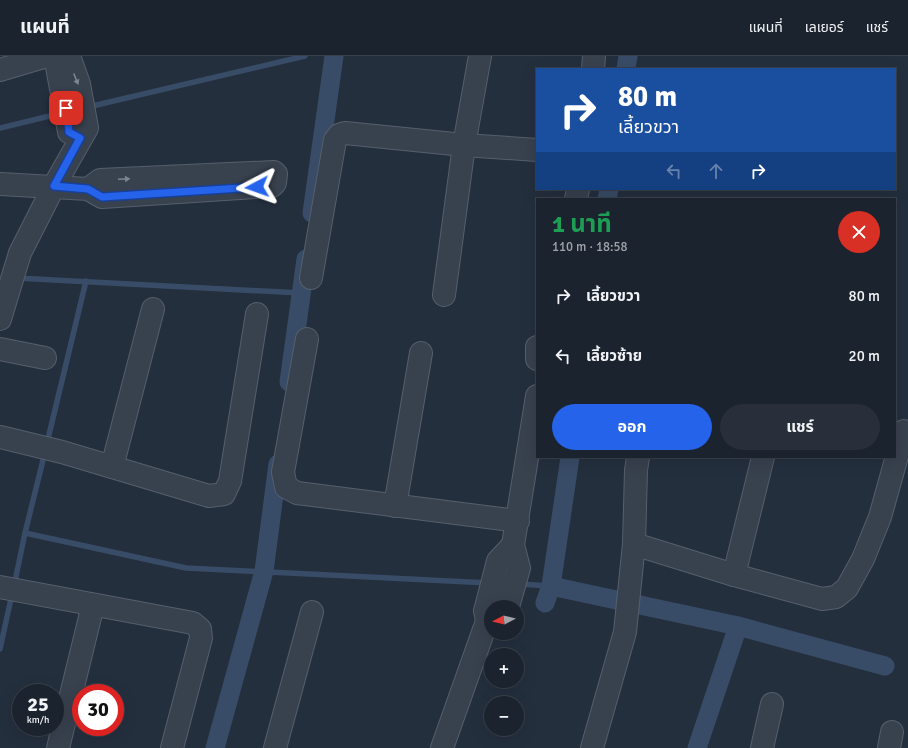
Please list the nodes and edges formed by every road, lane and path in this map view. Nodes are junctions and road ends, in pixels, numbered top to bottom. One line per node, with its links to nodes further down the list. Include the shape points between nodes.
1 (48, 56): 7 (street)
2 (54, 56): 8 (street)
3 (69, 56): 8 (street, one-way to 8)
4 (480, 56): 9 (street)
5 (594, 56): 6 (street)
6 (593, 68)
7 (0, 70)
8 (74, 105): 12 (street, via 79,133)
9 (464, 145): 10 (street); 14 (street, via 339,135 335,140); 15 (street)
10 (536, 150)
11 (0, 184): 12 (street)
12 (54, 186): 13 (street); 18 (street, via 20,253)
13 (88, 189): 13 (street, one-way to 13, via 100,180 274,172 276,174 272,186 102,197)
14 (311, 278)
15 (444, 295)
16 (153, 309): 28 (street)
17 (257, 314): 28 (street, via 230,480 224,494 209,496)
18 (0, 319)
19 (307, 339): 29 (street, via 283,472 286,487 298,493)
20 (0, 349): 22 (street)
21 (421, 353): 29 (street)
22 (46, 358)
23 (536, 403): 30 (street)
24 (904, 431): 33 (street, via 880,517 863,559 846,588 836,597 822,599)
25 (0, 437): 28 (street)
26 (638, 458): 31 (street)
27 (763, 458): 33 (street)
28 (112, 466)
29 (395, 506): 30 (street)
30 (518, 521): 32 (street)
31 (634, 544): 33 (street); 45 (street, via 625,632)
32 (513, 545): 35 (street, via 498,561); 36 (street, via 519,568)
33 (734, 575)
34 (0, 587): 37 (street)
35 (491, 600)
36 (510, 600)
37 (93, 605): 41 (street); 42 (street, via 193,622 200,629 201,638)
38 (312, 612): 43 (street)
39 (484, 627): 44 (street)
40 (772, 704): 46 (street)
41 (58, 748)
42 (172, 748)
43 (275, 748)
44 (442, 748)
45 (592, 748)
46 (762, 748)

